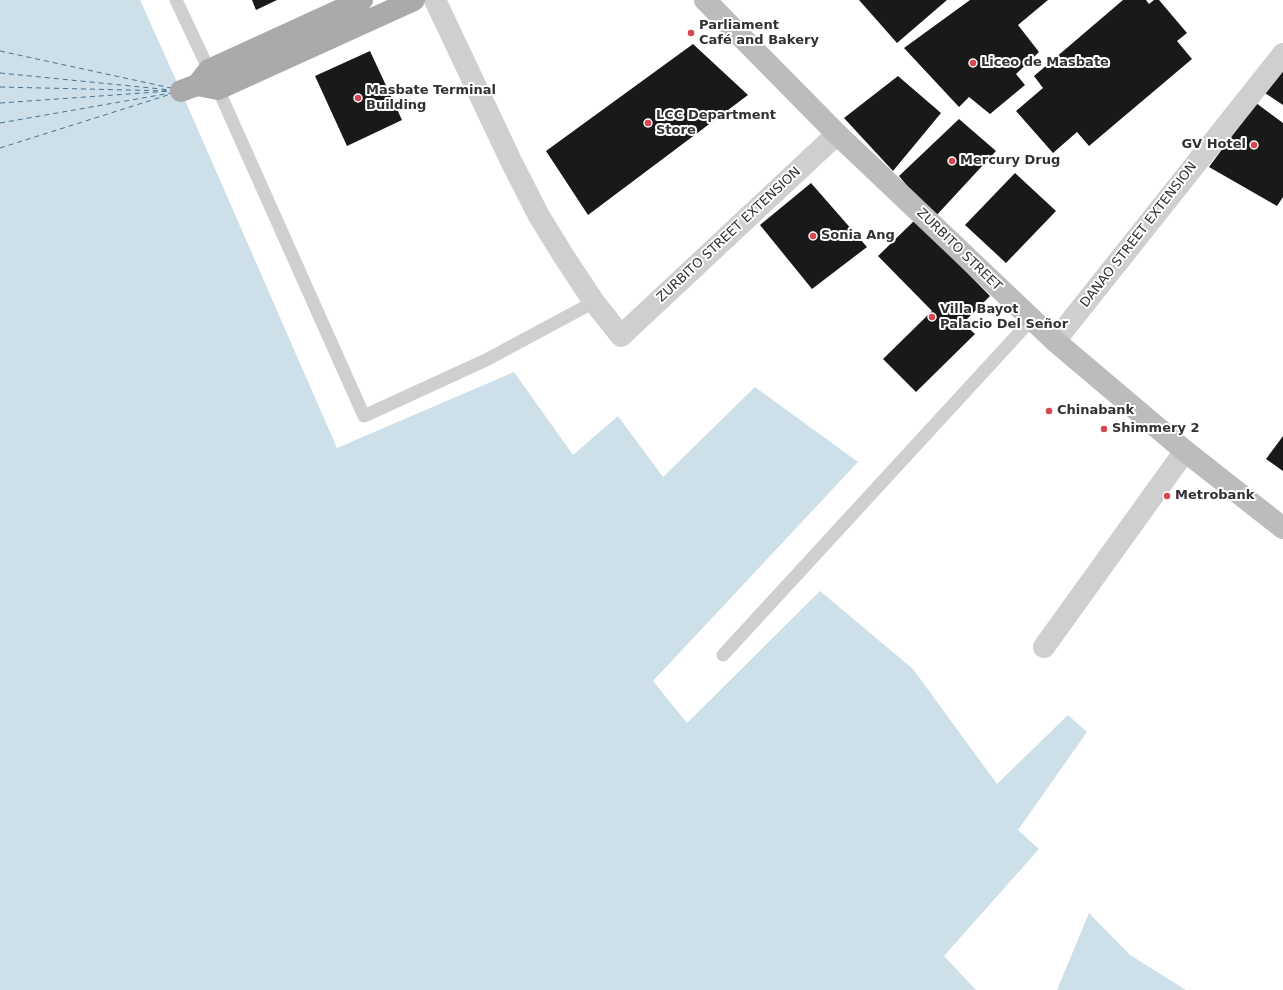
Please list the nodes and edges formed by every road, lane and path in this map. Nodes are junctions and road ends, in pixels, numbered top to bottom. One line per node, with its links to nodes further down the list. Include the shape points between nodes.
1 (176, 0): 7 (lane)
2 (362, 0): 7 (main road)
3 (414, 0): 8 (main road)
4 (435, 0): 10 (street, via 539,216)
5 (705, 0): 9 (street, ZURBITO STREET)
6 (1283, 54): 12 (street, DANAO STREET EXTENSION)
7 (196, 82): 8 (main road)
8 (218, 89): 10 (lane, via 364,416 486,360)
9 (837, 134): 10 (street, ZURBITO STREET EXTENSION, via 621,336); 11 (street, ZURBITO STREET)
10 (594, 302)
11 (1032, 319): 12 (street, ZURBITO STREET); 16 (lane)
12 (1055, 341): 13 (street, ZURBITO STREET)
13 (1185, 452): 14 (street, ZURBITO STREET); 15 (street)
14 (1283, 528)
15 (1044, 647)
16 (722, 655)

